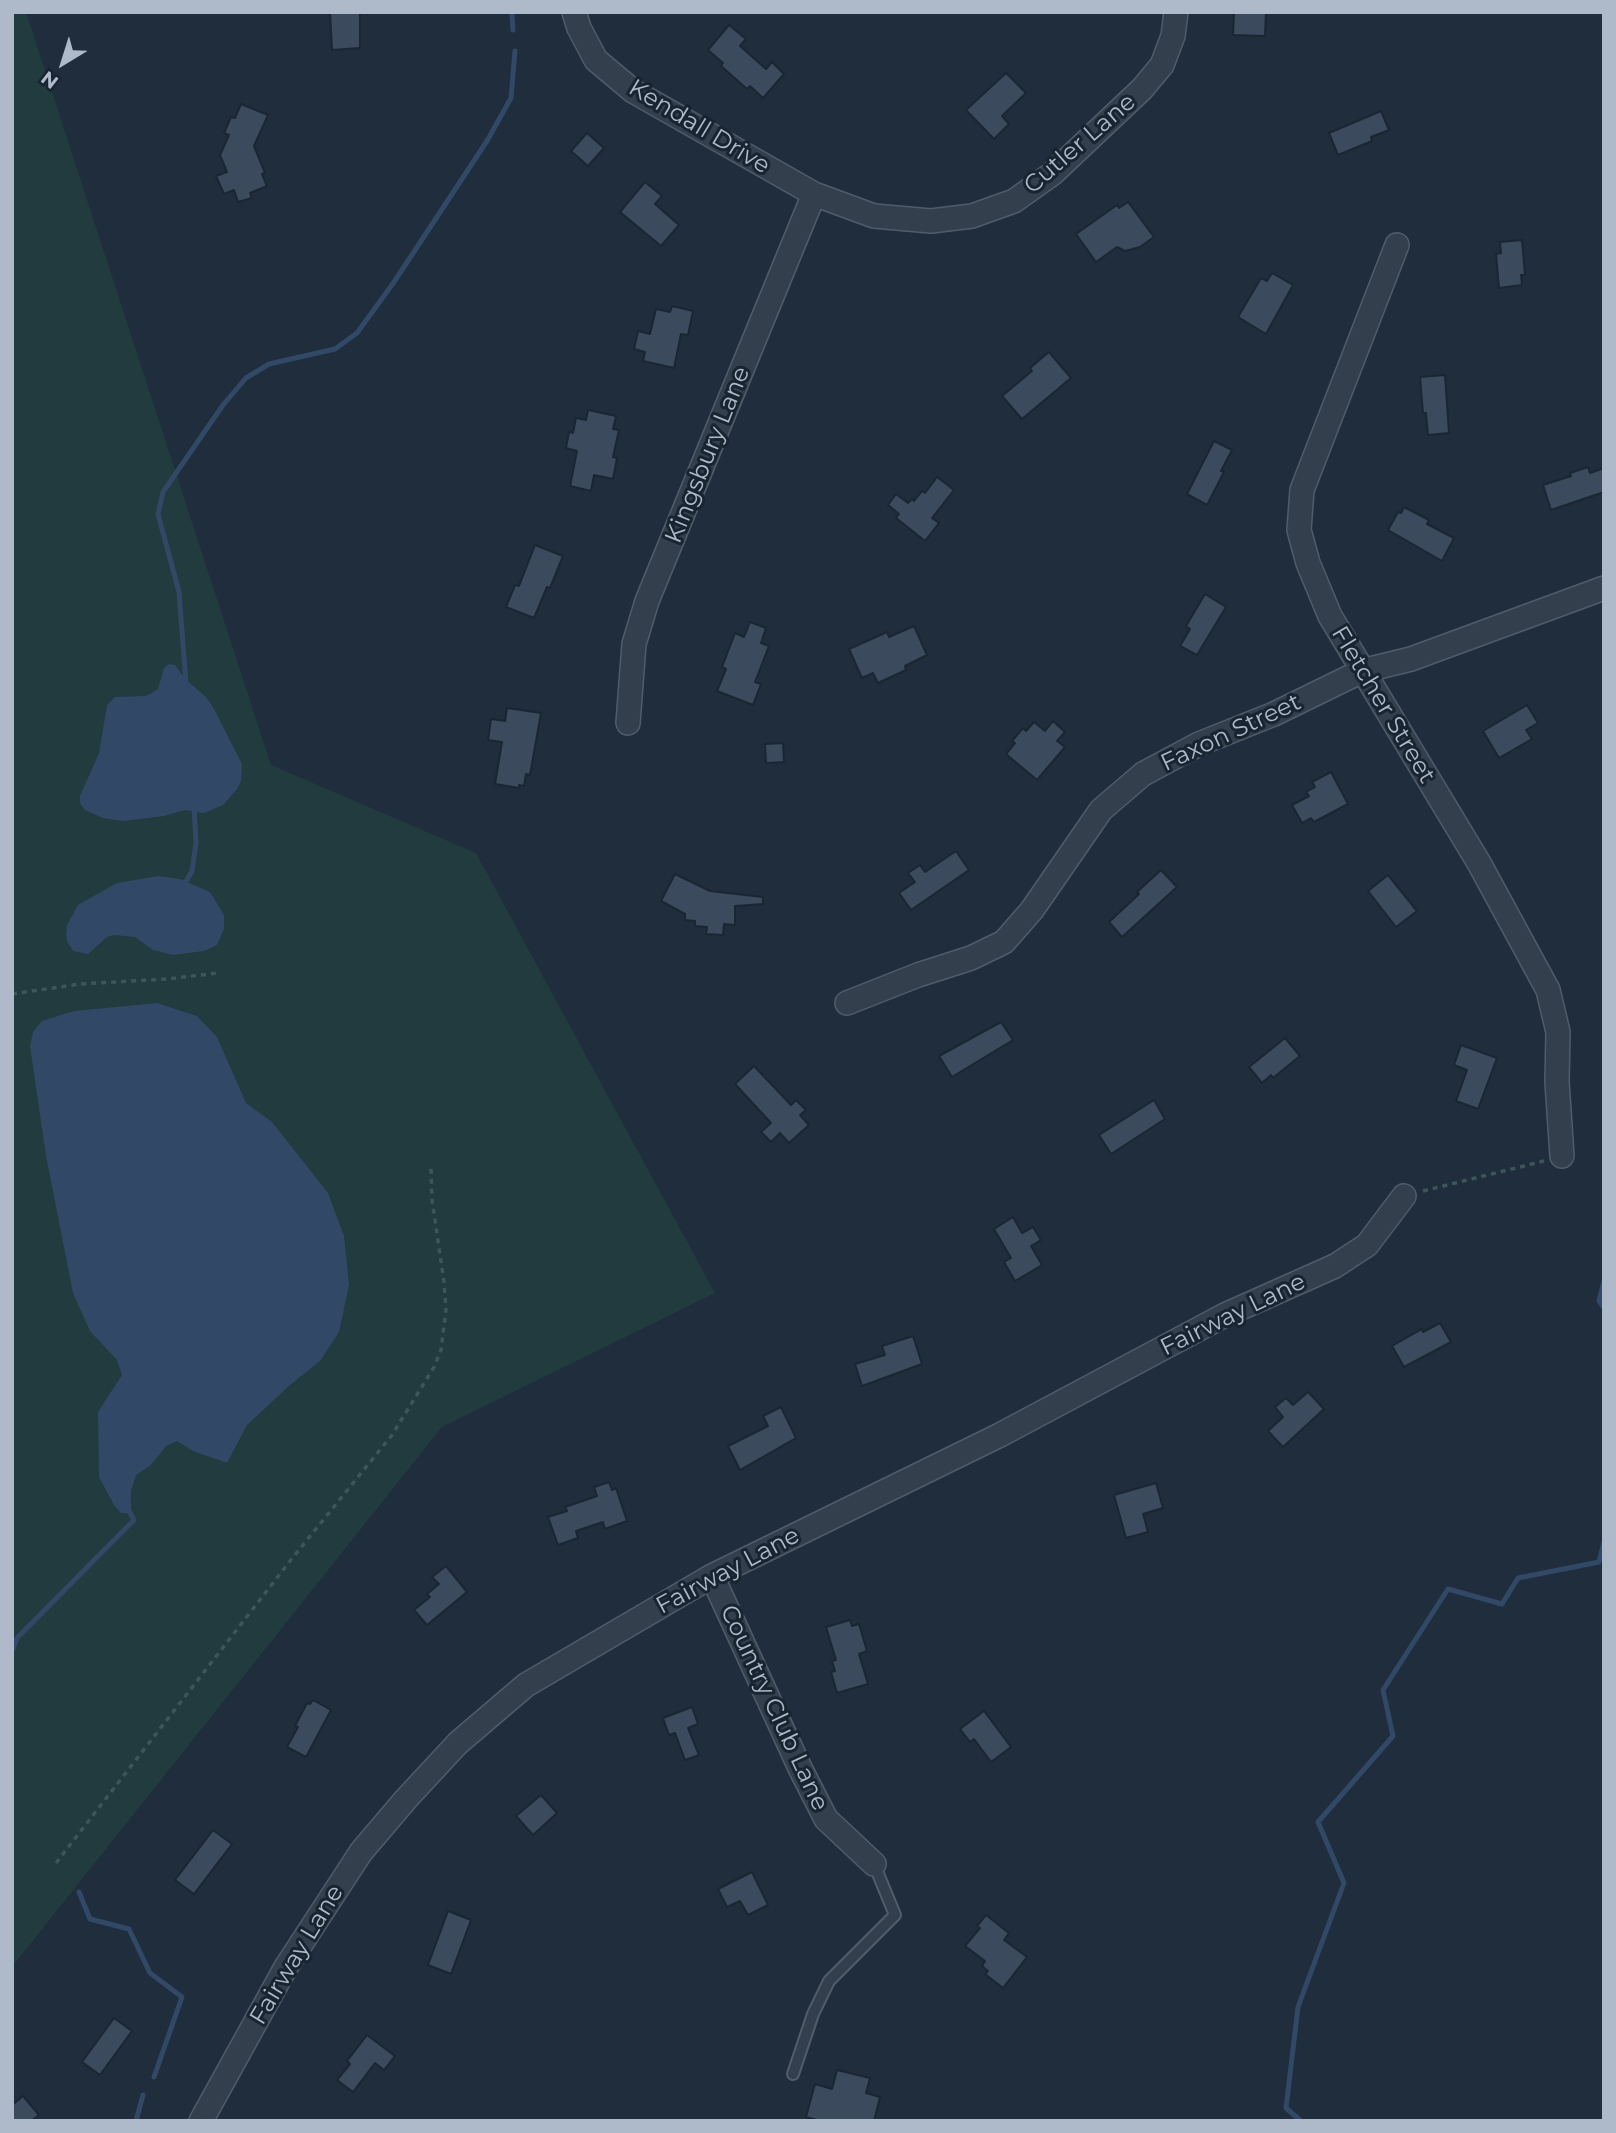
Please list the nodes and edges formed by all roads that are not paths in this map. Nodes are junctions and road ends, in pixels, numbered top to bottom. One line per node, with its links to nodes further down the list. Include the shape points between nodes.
1 (574, 12): 3 (street, Kendall Drive, via 596,60 633,91)
2 (1177, 12): 3 (street, Cutler Lane, via 1162,65 1146,85 1052,174 1014,201 972,216 932,221 874,216)
3 (814, 194): 7 (street, Kingsbury Lane, via 647,601 634,644)
4 (1398, 245): 6 (street, Fletcher Street, via 1302,490 1300,530 1308,564 1330,616)
5 (1604, 588): 6 (street, Faxon Street, via 1411,659)
6 (1362, 671): 8 (street, Faxon Street, via 1143,774 1101,810 1032,910 1004,942); 9 (street, Fletcher Street, via 1479,863 1548,990 1558,1032)
7 (628, 723)
8 (846, 1003)
9 (1562, 1156)
10 (1404, 1196): 11 (street, Fairway Lane, via 1367,1245 1335,1266 1226,1315 1000,1435)
11 (712, 1576): 12 (street, Country Club Lane, via 826,1819); 14 (street, Fairway Lane, via 526,1685 440,1762 361,1852 320,1912)
12 (874, 1864): 13 (lane, via 895,1915 829,1981)
13 (793, 2074)
14 (201, 2121)

